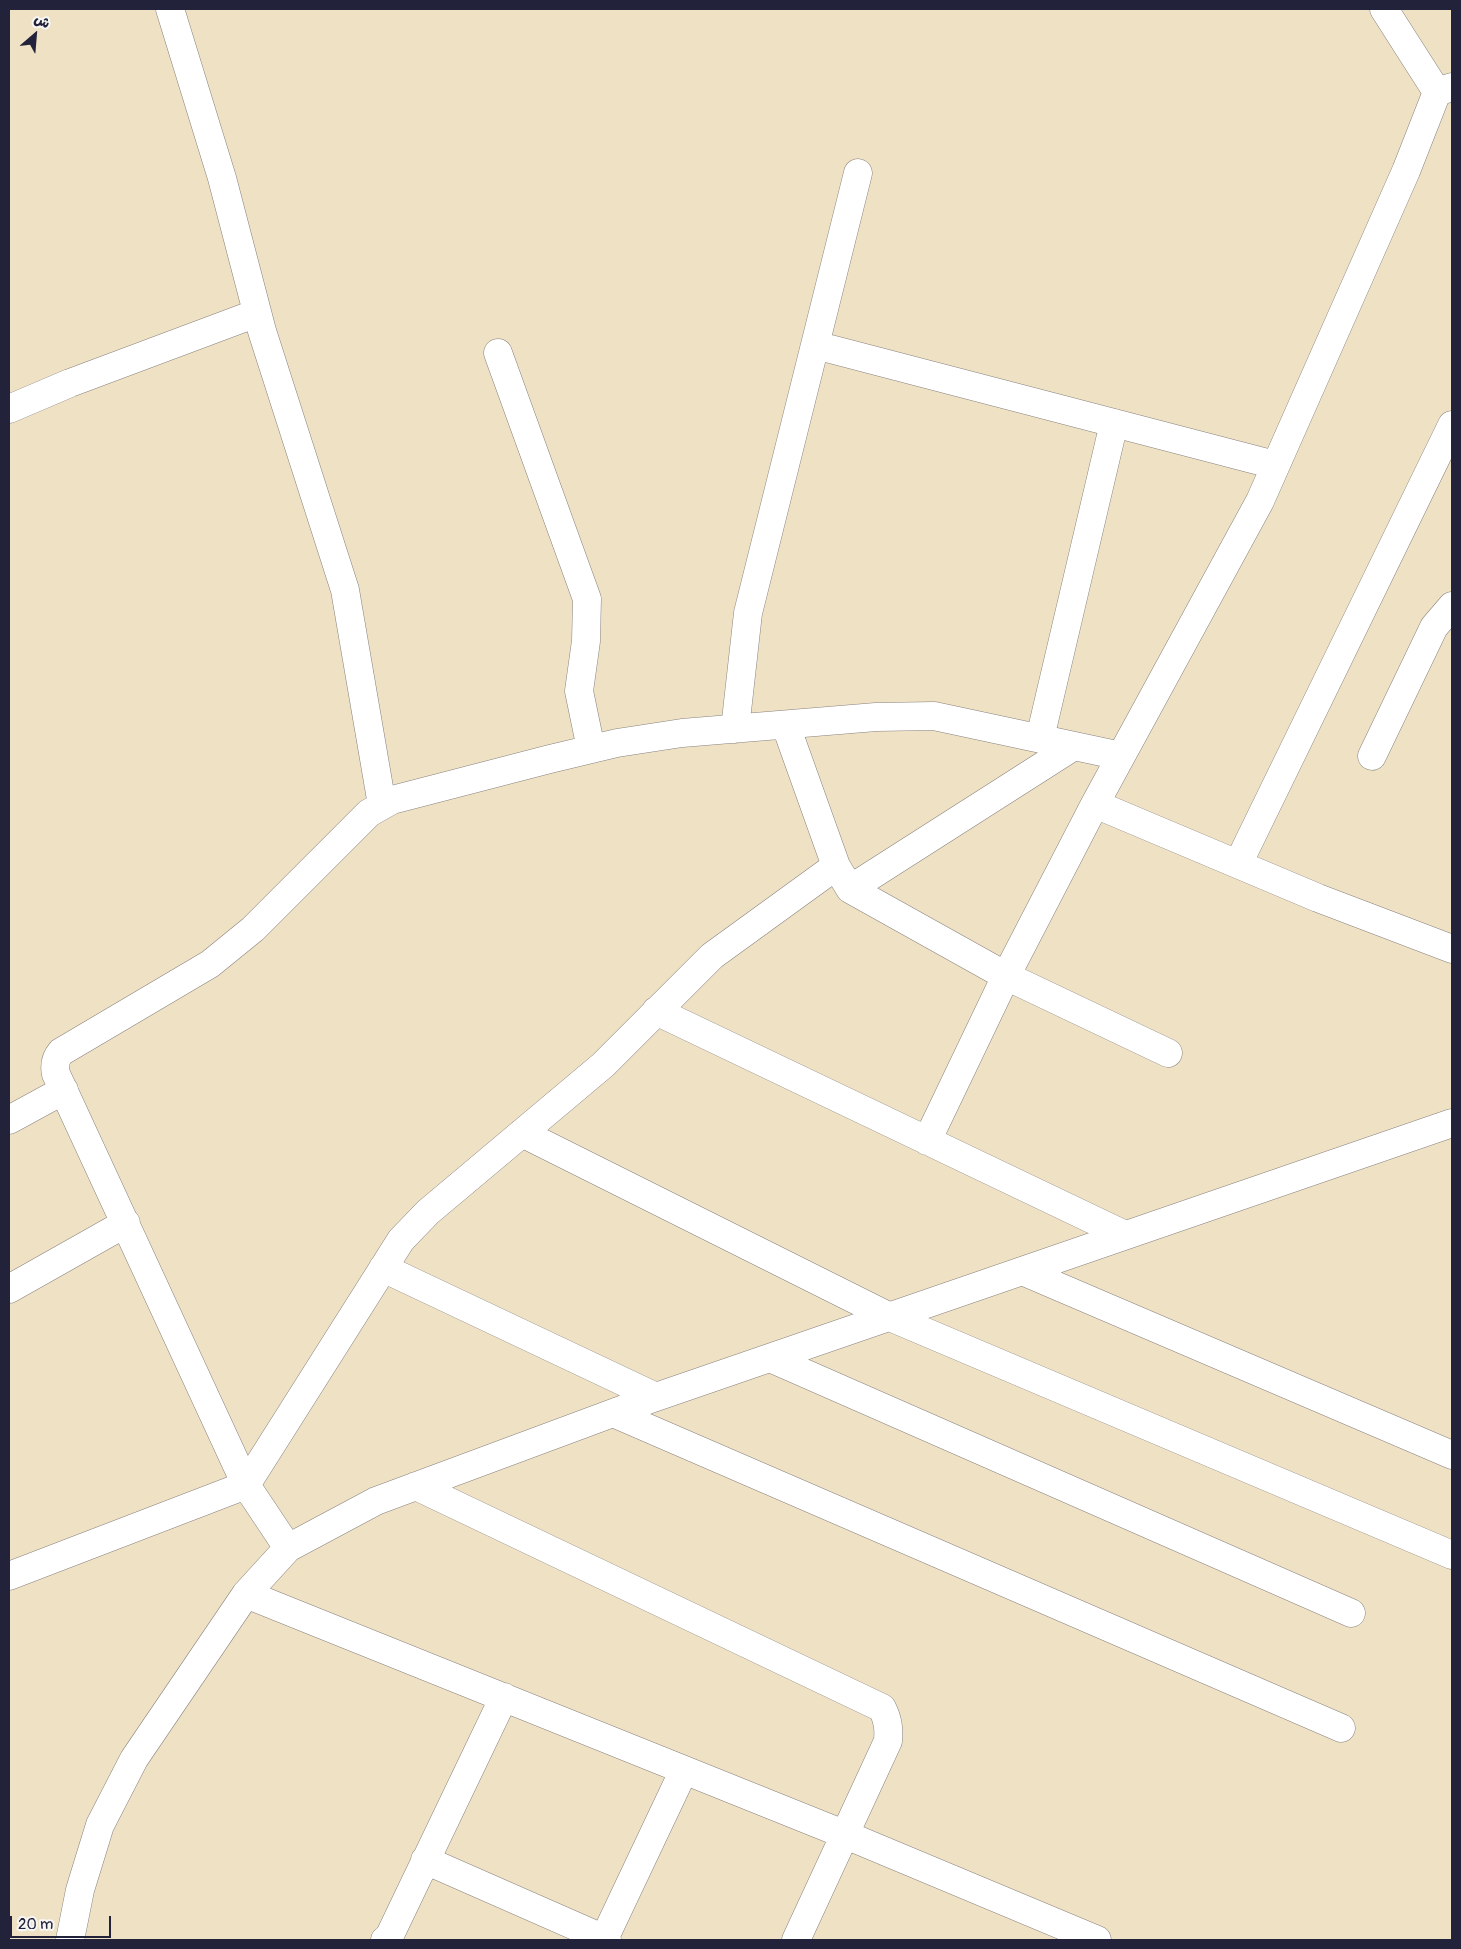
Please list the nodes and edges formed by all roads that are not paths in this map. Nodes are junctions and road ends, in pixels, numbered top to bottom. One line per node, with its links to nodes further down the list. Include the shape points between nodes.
1 (170, 9): 5 (street, via 222,178)
2 (1384, 9): 3 (street)
3 (1445, 90): 11 (street)
4 (858, 173): 6 (street)
5 (257, 313): 8 (street); 21 (street, via 345,590)
6 (815, 345): 9 (street); 14 (street, via 748,613)
7 (498, 353): 17 (street, via 587,599 586,641 579,691)
8 (9, 409)
9 (1114, 423): 11 (street); 15 (street)
10 (1452, 425): 22 (street)
11 (1275, 465): 18 (street, via 1260,501)
12 (1452, 606): 19 (street, via 1434,627)
13 (786, 726): 14 (street); 15 (street, via 876,717 934,716); 23 (street)
14 (735, 729): 17 (street, via 682,733)
15 (1040, 738): 16 (street)
16 (1074, 746): 18 (street); 24 (street)
17 (591, 749): 21 (street)
18 (1121, 756): 20 (street)
19 (1372, 756)
20 (1095, 804): 22 (street); 26 (street)
21 (382, 805): 29 (street, via 369,813 252,929 210,964 61,1052 54,1066)
22 (1238, 864): 25 (street)
23 (836, 866): 24 (street); 27 (street, via 712,956)
24 (850, 889): 26 (street)
25 (1452, 950)
26 (1006, 976): 28 (street); 33 (street)
27 (656, 1011): 32 (street, via 603,1064); 33 (street)
28 (1168, 1054)
29 (64, 1090): 30 (street); 34 (street)
30 (9, 1120)
31 (1452, 1123): 35 (street)
32 (522, 1133): 36 (street, via 428,1212 400,1240); 39 (street)
33 (927, 1141): 35 (street)
34 (126, 1224): 38 (street); 44 (street)
35 (1125, 1235): 37 (street)
36 (383, 1268): 41 (street); 44 (street)
37 (1022, 1271): 39 (street); 43 (street)
38 (9, 1288)
39 (890, 1317): 40 (street); 47 (street)
40 (770, 1358): 41 (street); 50 (street)
41 (656, 1397): 42 (street)
42 (613, 1413): 45 (street); 52 (street)
43 (1452, 1455)
44 (246, 1485): 46 (street); 48 (street)
45 (416, 1486): 46 (street, via 376,1501); 54 (street, via 882,1708 889,1727 888,1741)
46 (288, 1548): 49 (street)
47 (1452, 1555)
48 (9, 1576)
49 (246, 1594): 51 (street); 56 (street, via 134,1759 100,1825 80,1890)
50 (1351, 1613)
51 (504, 1697): 53 (street); 55 (street)
52 (1341, 1728)
53 (684, 1770): 54 (street); 58 (street)
54 (846, 1835): 59 (street); 60 (street)
55 (426, 1860): 57 (street); 58 (street)
56 (70, 1940)
57 (385, 1940)
58 (606, 1940)
59 (796, 1940)
60 (1097, 1940)

